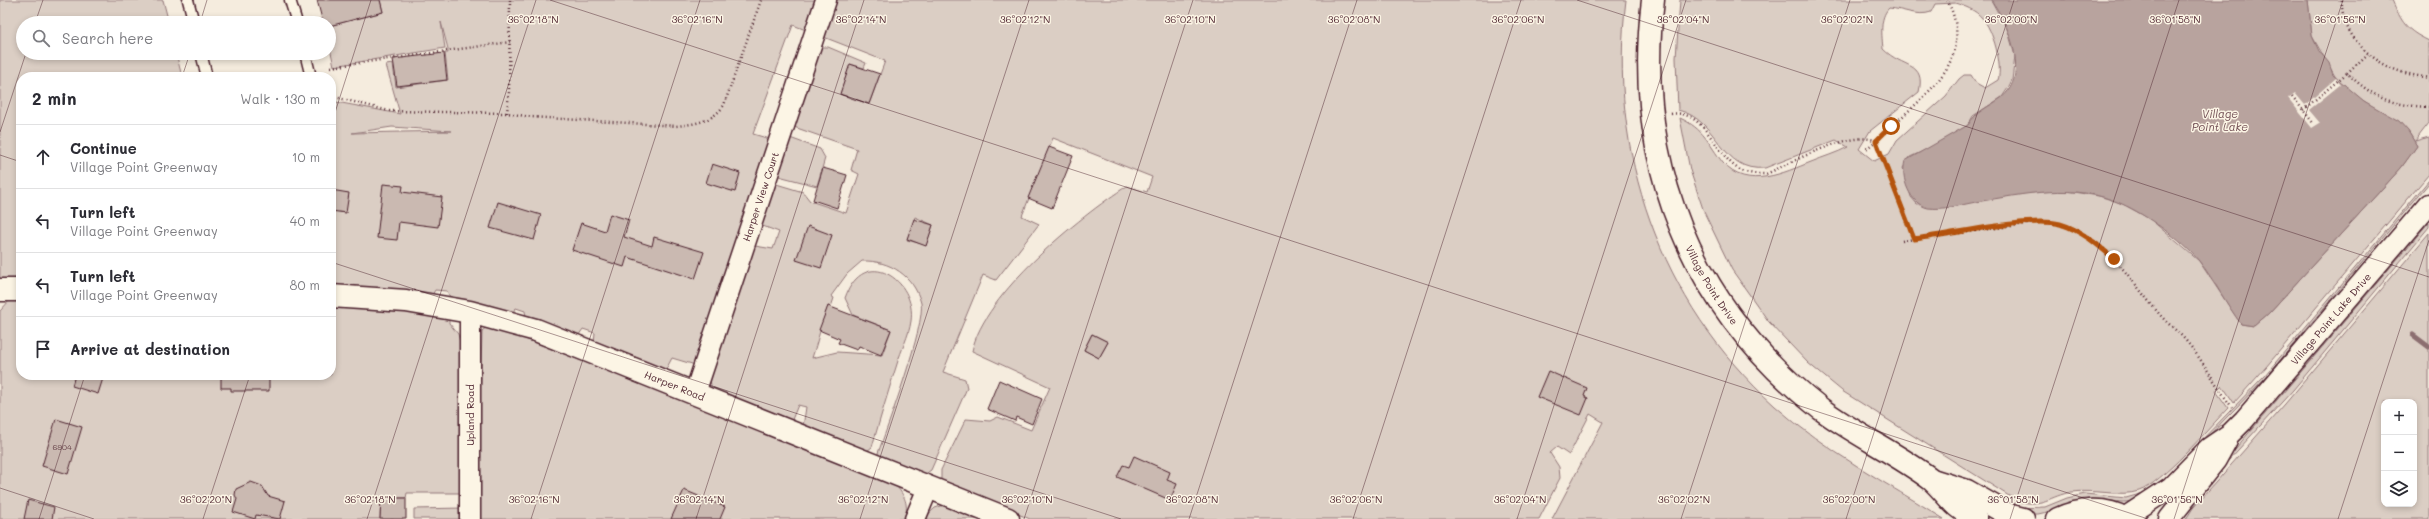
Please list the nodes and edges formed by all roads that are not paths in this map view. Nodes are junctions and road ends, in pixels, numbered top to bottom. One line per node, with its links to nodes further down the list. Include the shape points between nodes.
1 (188, 0): 5 (lane)
2 (290, 0): 6 (lane)
3 (826, 0): 16 (street, Harper View Court)
4 (1653, 0): 18 (street, Village Point Drive, via 1649,60 1651,117 1665,185 1685,239 1712,291 1743,332 1784,378 1822,410)
5 (192, 16)
6 (295, 16)
7 (203, 60): 9 (lane)
8 (307, 60): 10 (lane)
9 (206, 72)
10 (310, 72)
11 (2429, 204): 17 (street, Village Point Lake Drive, via 2295,363)
12 (0, 290): 13 (street)
13 (16, 290)
14 (336, 296): 15 (street, Harper Road, via 406,301)
15 (470, 312): 16 (street, Harper Road, via 536,330); 21 (street, Upland Road)
16 (695, 393): 19 (street, Harper Road)
17 (2231, 433): 20 (street, Village Point Lake Drive, via 2209,448 2171,487); 27 (street, Village Point Lake Drive, via 2216,460)
18 (1932, 480): 24 (street, Village Point Drive, via 1958,507); 25 (street, Village Point Drive, via 1967,491 2011,516)
19 (928, 488): 22 (street); 23 (street, Harper Road)
20 (2125, 518): 26 (street, via 2107,512 2088,510 2070,513)
21 (470, 519)
22 (915, 519)
23 (1008, 519)
24 (1976, 519)
25 (2023, 519)
26 (2058, 519)
27 (2169, 519)

